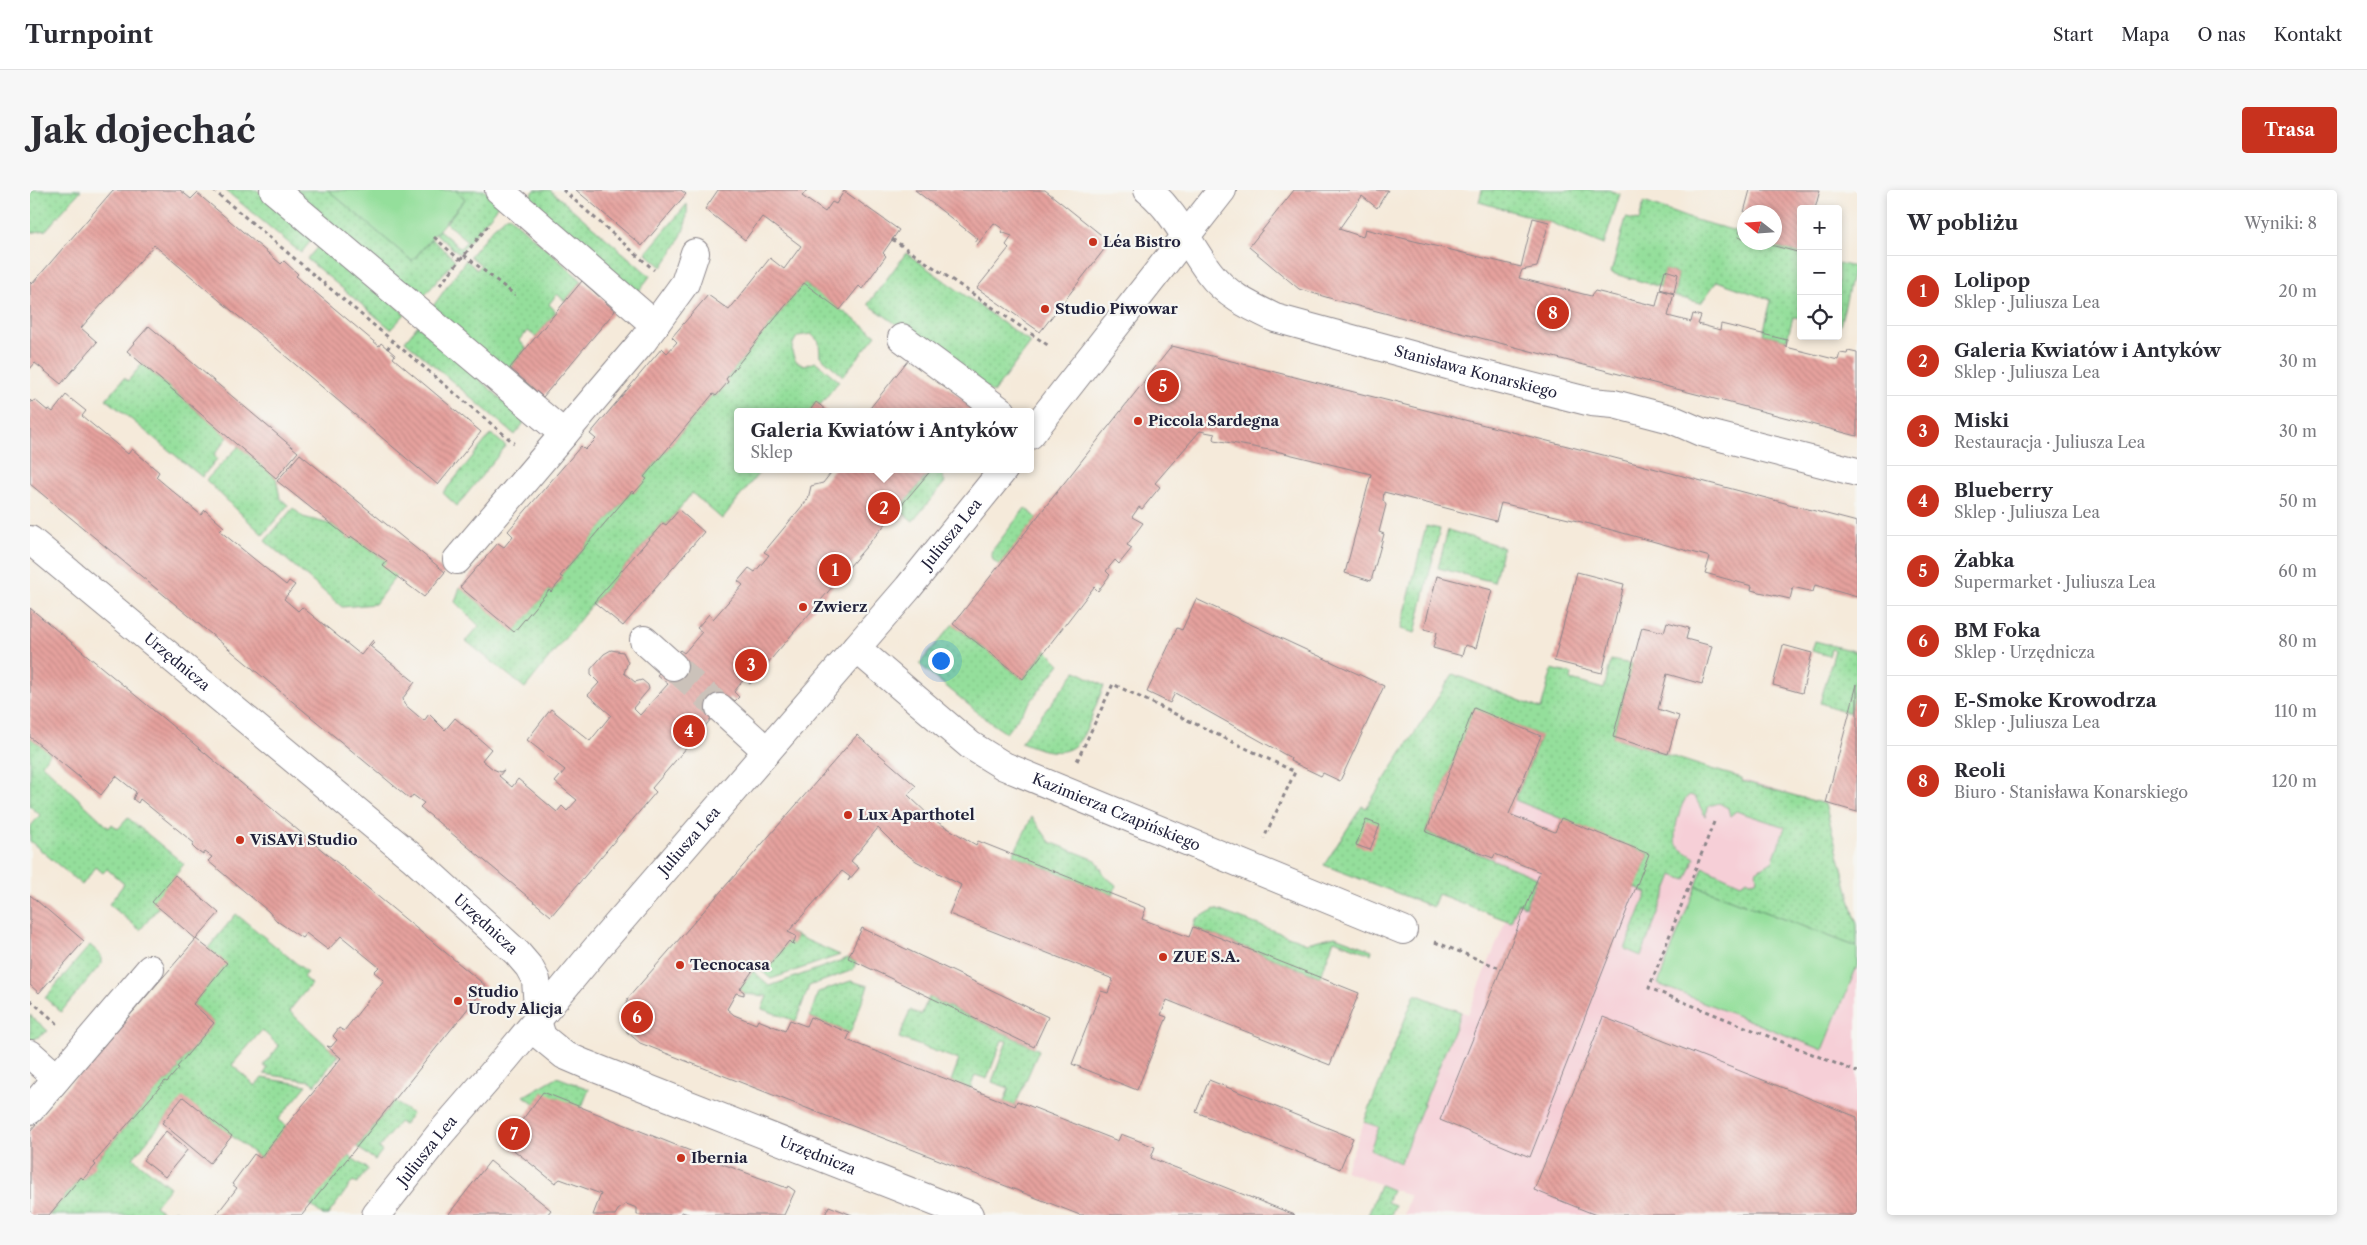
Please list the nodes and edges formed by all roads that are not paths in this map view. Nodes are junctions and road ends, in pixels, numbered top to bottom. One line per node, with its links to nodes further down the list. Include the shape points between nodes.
1 (274, 190): 11 (street)
2 (499, 190): 7 (street)
3 (1148, 190): 5 (street, Stanisława Konarskiego, via 1171,212)
4 (1222, 190): 5 (street)
5 (1186, 235): 10 (street); 12 (street, Stanisława Konarskiego, via 1209,272 1226,290 1246,305 1275,318 1477,373 1671,419 1700,432)
6 (695, 253): 7 (street, via 685,283)
7 (655, 325): 11 (street)
8 (902, 338): 9 (street)
9 (997, 408)
10 (1034, 430)
11 (564, 434): 15 (street)
12 (1857, 472)
13 (1001, 473): 17 (street, Juliusza Lea, via 940,551)
14 (30, 540): 23 (street, Urzędnicza, via 412,858 517,953 536,980)
15 (457, 560)
16 (644, 640): 18 (street)
17 (856, 648): 20 (street, Juliusza Lea); 21 (street, Kazimierza Czapińskiego, via 970,745 1004,766)
18 (672, 666)
19 (720, 708): 20 (street)
20 (767, 751): 23 (street, Juliusza Lea)
21 (1404, 930)
22 (150, 969): 25 (street)
23 (537, 1021): 27 (street, Juliusza Lea); 28 (street, Urzędnicza, via 542,1037 550,1045 585,1064)
24 (30, 1054): 25 (street)
25 (58, 1078): 26 (street)
26 (30, 1110)
27 (376, 1215)
28 (969, 1215)

